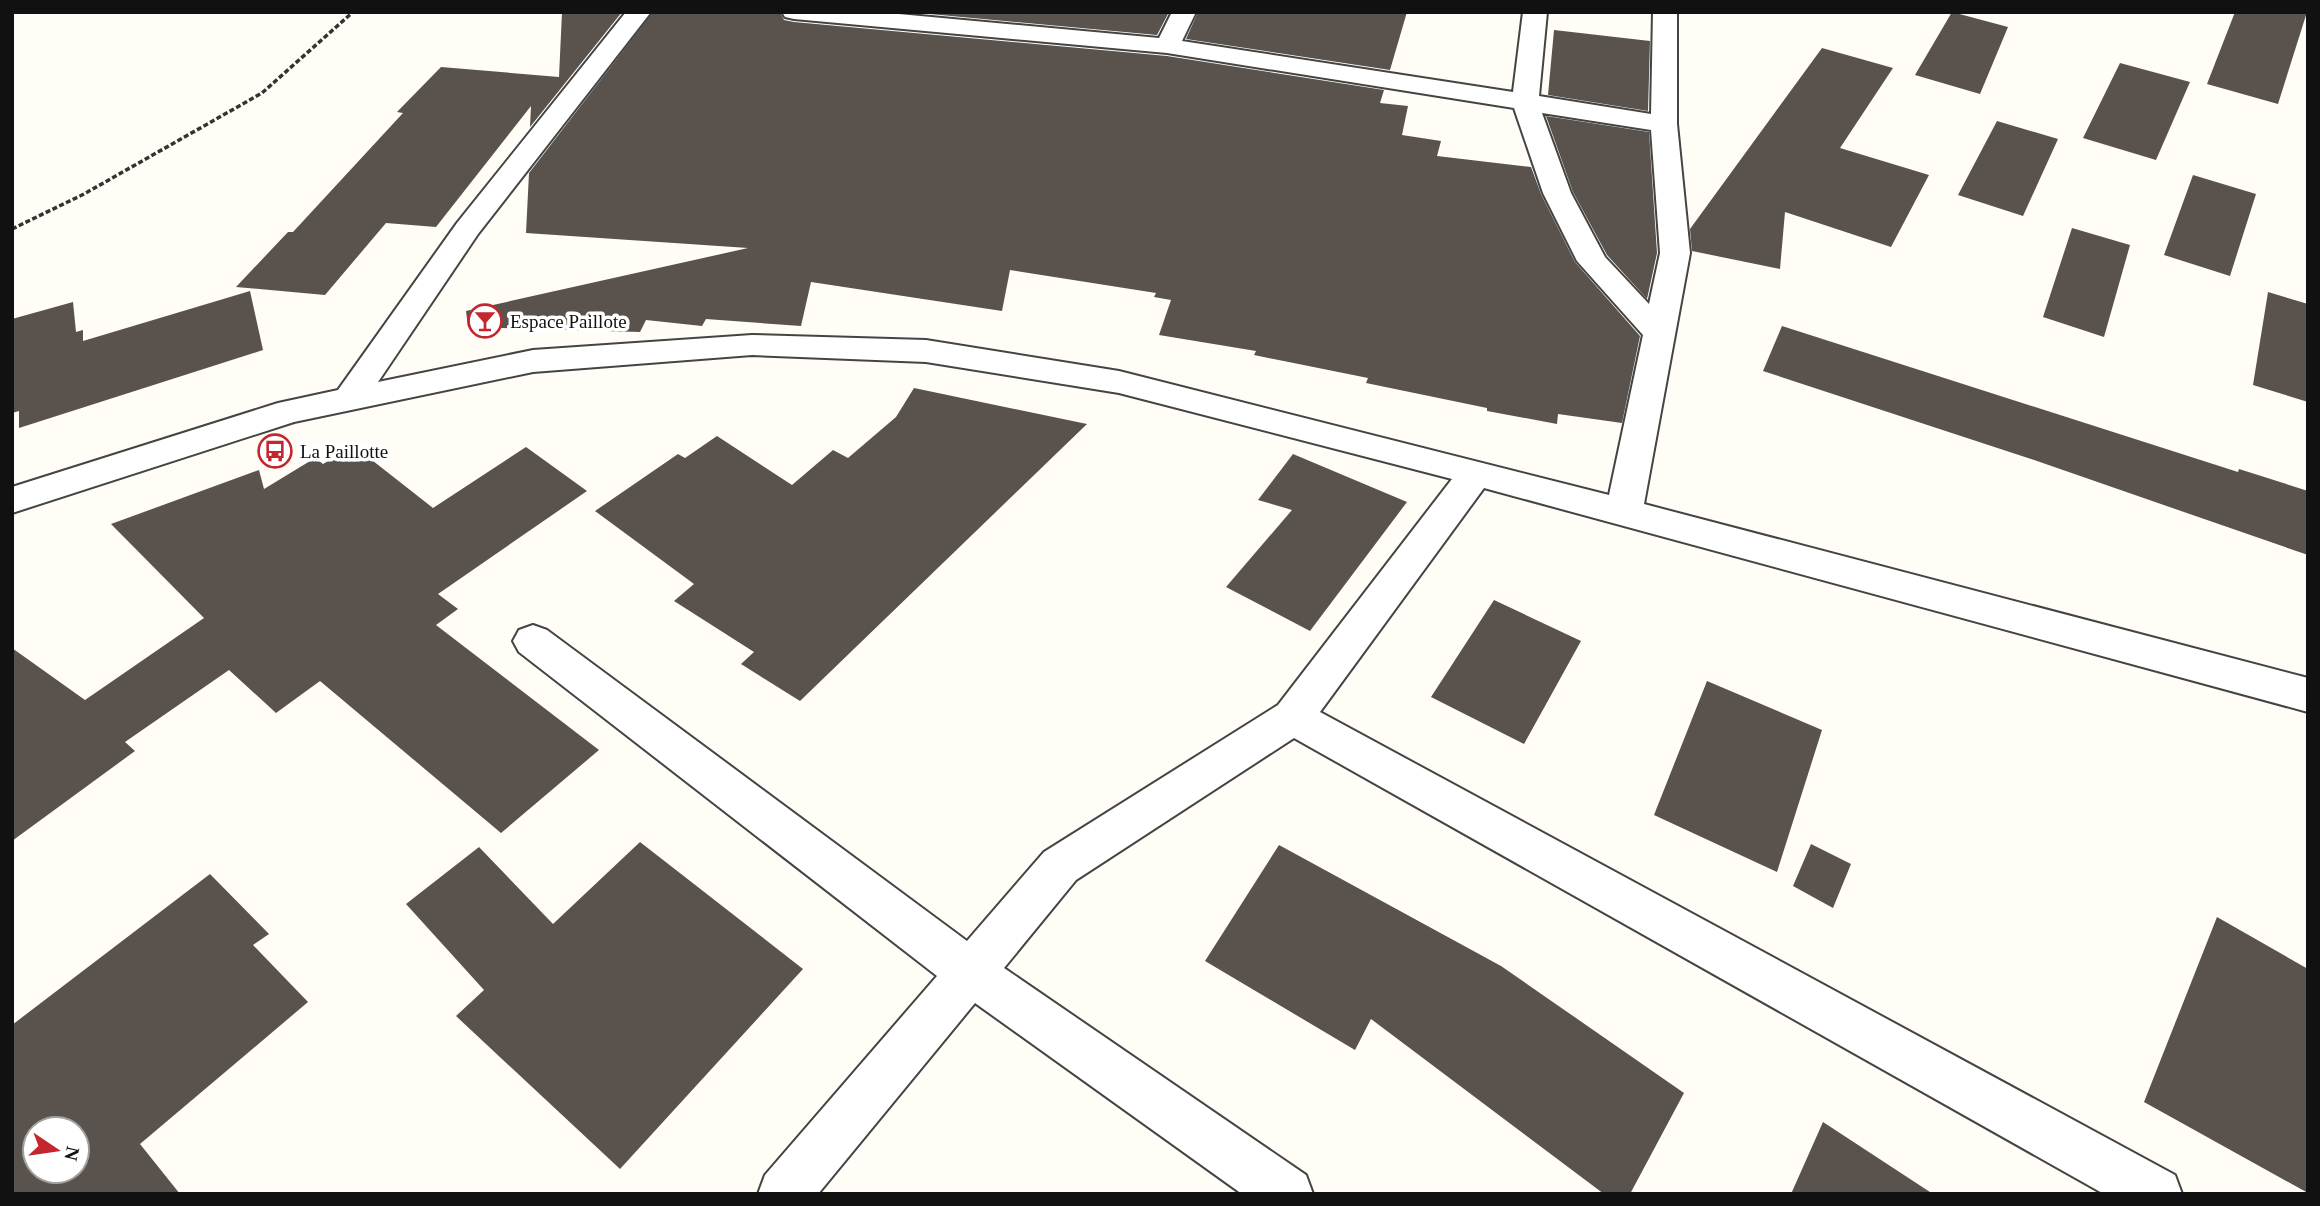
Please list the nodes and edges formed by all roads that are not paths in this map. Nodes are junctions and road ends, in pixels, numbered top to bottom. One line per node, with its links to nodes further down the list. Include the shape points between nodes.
1 (639, 12): 10 (street, via 467,229)
2 (794, 12): 6 (street)
3 (1184, 12): 6 (street)
4 (1535, 12): 7 (street)
5 (1665, 12): 8 (street)
6 (1167, 46): 7 (street)
7 (1525, 103): 8 (street); 9 (street, via 1558,193 1592,261)
8 (1664, 124): 9 (street, via 1675,253)
9 (1659, 333): 13 (street)
10 (350, 398): 11 (street, via 533,360 752,345 926,352 1119,382); 12 (street, via 290,411)
11 (1476, 473): 13 (street); 16 (street)
12 (12, 500)
13 (1624, 512): 15 (street)
14 (533, 641): 17 (street)
15 (2308, 695)
16 (1293, 717): 17 (street, via 1060,866); 20 (street)
17 (970, 972): 18 (street); 19 (street)
18 (784, 1194)
19 (1287, 1194)
20 (2156, 1194)

